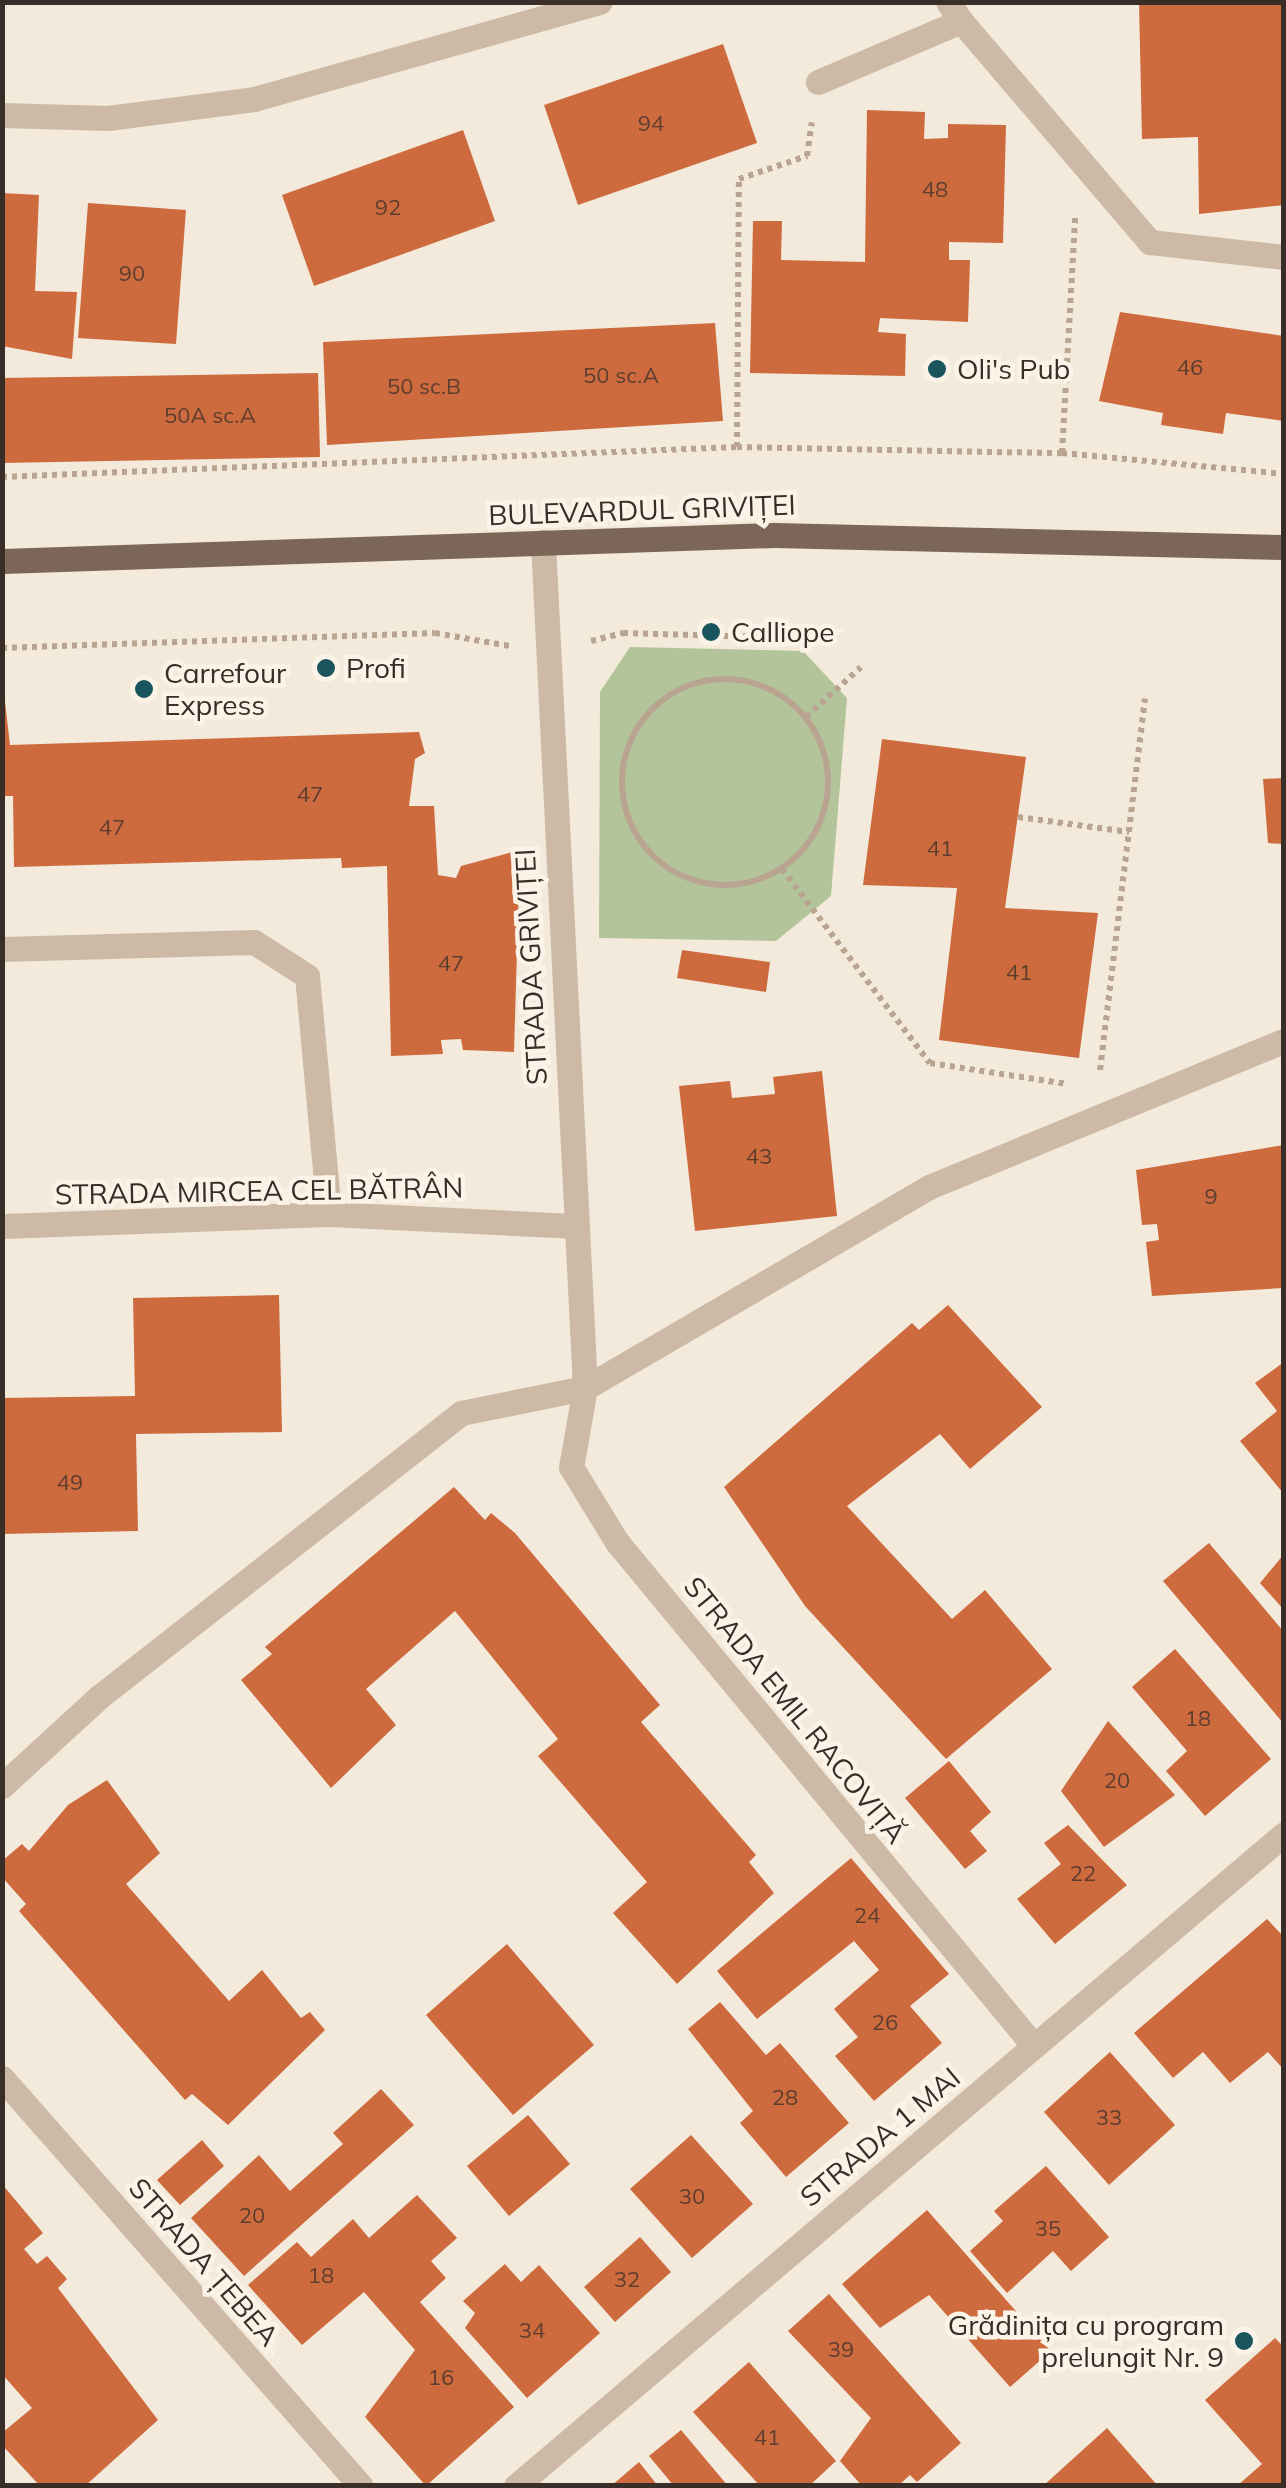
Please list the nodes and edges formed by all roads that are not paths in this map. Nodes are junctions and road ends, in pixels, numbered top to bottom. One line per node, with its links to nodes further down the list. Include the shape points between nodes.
1 (600, 2): 4 (street, via 254,98 108,118)
2 (955, 12): 3 (street); 5 (street, via 1150,242)
3 (818, 82)
4 (2, 114)
5 (1284, 256)
6 (543, 542): 7 (main road, BULEVARDUL GRIVIȚEI, via 775,535); 8 (main road, BULEVARDUL GRIVIȚEI); 13 (street, STRADA GRIVIȚEI)
7 (1284, 546)
8 (2, 561)
9 (2, 949): 11 (street, via 254,942 307,976)
10 (1284, 1041): 14 (street, via 929,1187)
11 (329, 1214): 12 (street, STRADA MIRCEA CEL BĂTRÂN); 13 (street, STRADA MIRCEA CEL BĂTRÂN)
12 (2, 1226)
13 (577, 1226): 14 (street, STRADA GRIVIȚEI)
14 (585, 1388): 15 (street, via 462,1413 100,1697); 17 (street, STRADA EMIL RACOVIȚĂ, via 572,1467 618,1542)
15 (2, 1786)
16 (1284, 1834): 17 (street, STRADA 1 MAI)
17 (1034, 2046): 20 (street, STRADA 1 MAI)
18 (2, 2078): 19 (street, STRADA ȚEBEA)
19 (362, 2486)
20 (516, 2486)

